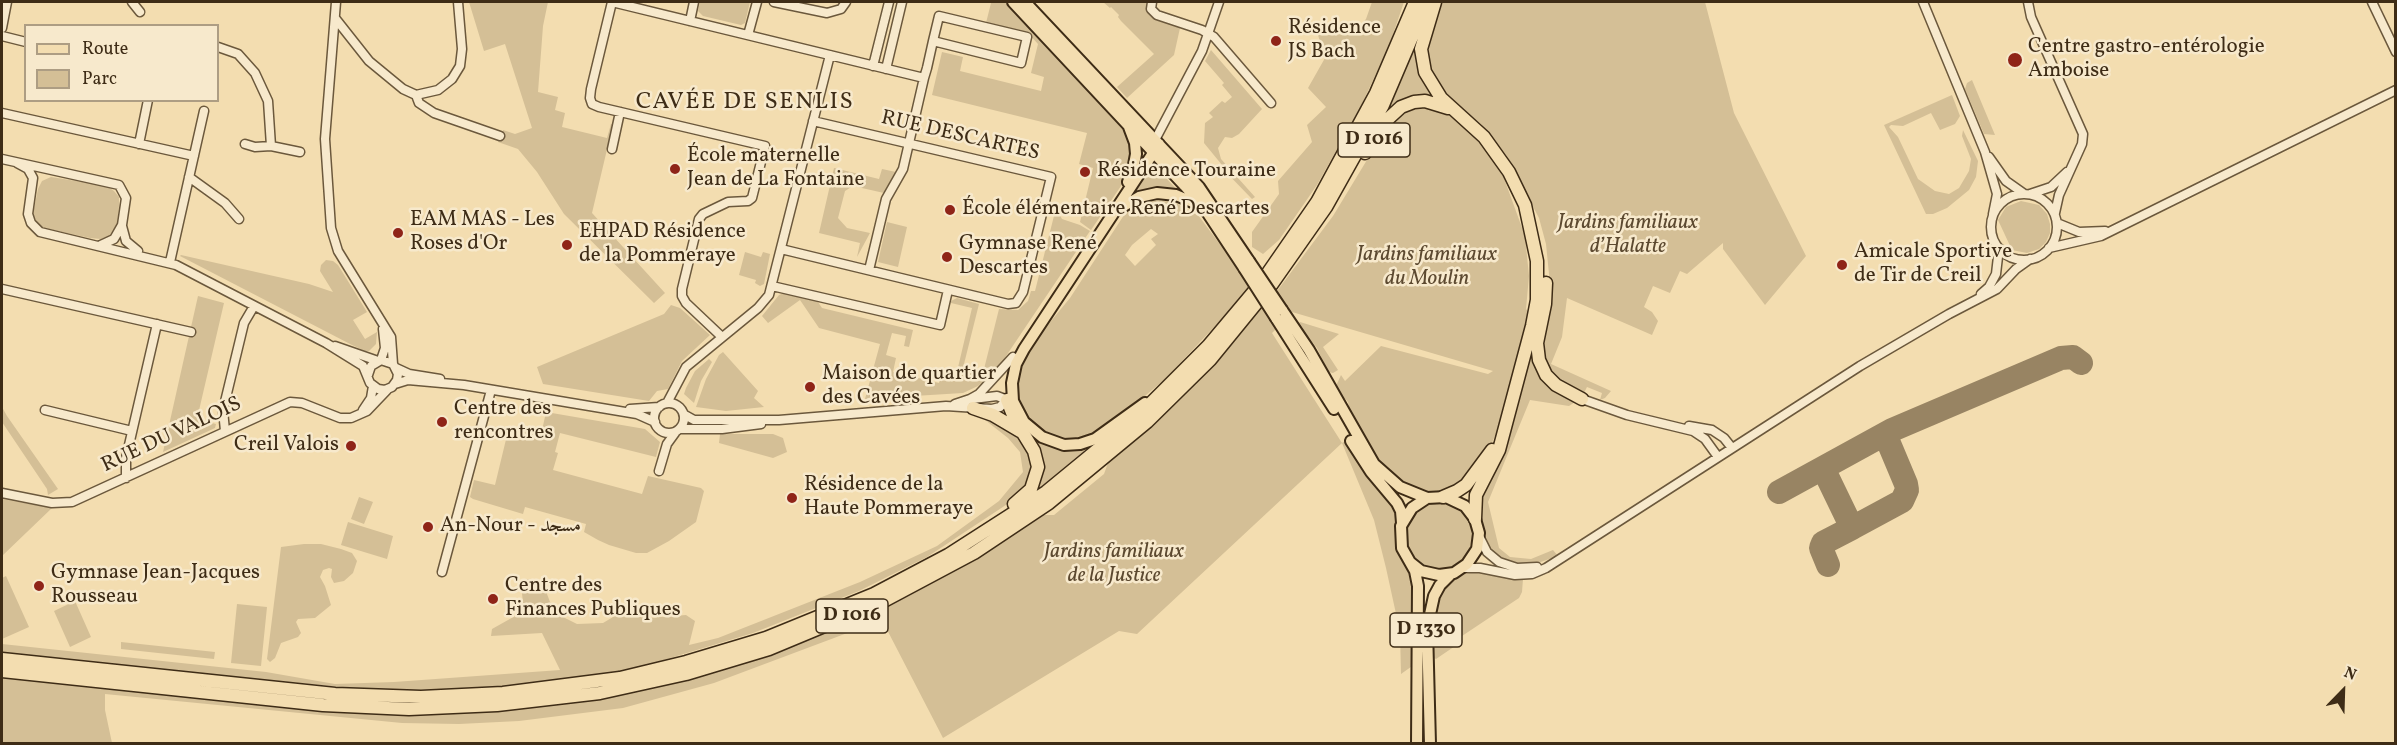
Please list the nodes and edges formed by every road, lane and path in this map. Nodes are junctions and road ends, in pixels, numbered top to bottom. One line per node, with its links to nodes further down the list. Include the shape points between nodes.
1 (7, 2): 25 (street)
2 (132, 2): 22 (street)
3 (336, 2): 23 (street)
4 (458, 2): 38 (street, via 460,66 438,90)
5 (612, 2): 24 (street); 42 (street, via 590,98 595,106)
6 (694, 2): 24 (street)
7 (757, 2): 27 (street)
8 (774, 2): 9 (street, via 827,14 841,9)
9 (846, 2)
10 (889, 2): 34 (street)
11 (902, 2): 35 (street)
12 (1013, 2): 46 (main road)
13 (1025, 2): 52 (main road)
14 (1152, 2): 26 (street, via 1151,9 1157,15)
15 (1219, 2): 26 (street)
16 (1415, 2): 100 (highway, D 1016, via 1376,93 1310,212 1253,293)
17 (1427, 2): 70 (highway, D 1016, via 1377,116)
18 (1435, 2): 43 (highway, D 1016, via 1424,35 1422,59 1433,88)
19 (1923, 2): 55 (street)
20 (2028, 2): 60 (street, via 2083,134)
21 (2372, 2): 32 (street)
22 (140, 12)
23 (335, 18): 38 (street, via 369,61 403,89); 90 (street, via 325,146 331,228 338,251)
24 (690, 21): 27 (street)
25 (2, 28)
26 (1209, 34): 40 (street); 52 (street)
27 (748, 35): 33 (street)
28 (2, 36): 30 (street)
29 (933, 41): 29 (street, via 939,16 1028,37 1021,63); 36 (street)
30 (24, 42)
31 (219, 47): 51 (street, via 238,54 255,73 268,101)
32 (2396, 52)
33 (830, 55): 34 (street); 45 (street)
34 (873, 66): 35 (street)
35 (886, 69): 36 (street)
36 (924, 78): 50 (street)
37 (2396, 90): 73 (street)
38 (416, 94): 47 (street, via 419,103 434,113)
39 (148, 102): 48 (street)
40 (1272, 103)
41 (204, 111): 56 (street)
42 (620, 112): 53 (street); 93 (street, via 765,146 752,198 728,202 699,219 682,289 684,300)
43 (1455, 112): 70 (highway, D 1016, via 1425,101 1397,110); 74 (highway, D 1016, via 1484,137 1505,165 1524,205)
44 (2, 113): 48 (street)
45 (813, 121): 50 (street, RUE DESCARTES); 77 (street)
46 (1126, 121): 52 (main road); 62 (main road, via 1135,149)
47 (500, 136)
48 (139, 144): 56 (street)
49 (245, 144): 51 (street)
50 (908, 144): 83 (street, via 901,174 886,199); 86 (street, RUE DESCARTES, via 1051,177 1019,300 1008,304)
51 (271, 146): 54 (street)
52 (1155, 146): 62 (main road); 65 (main road); 67 (main road); 82 (main road, via 1203,193)
53 (612, 149)
54 (300, 152)
55 (1985, 152): 64 (street, via 2006,181); 68 (street, via 1996,194)
56 (194, 156): 61 (street)
57 (2, 159): 58 (street)
58 (17, 163): 59 (street); 63 (street, via 28,169)
59 (53, 170): 63 (street, via 41,173); 72 (street, via 119,185 126,198)
60 (2070, 170): 64 (street, via 2051,187); 66 (street)
61 (189, 177): 69 (street, via 225,203); 81 (street)
62 (1128, 182): 95 (main road)
63 (34, 184): 75 (street, via 28,210 33,226 44,233)
64 (2027, 194): 66 (street, via 2046,202); 68 (street, via 2005,199)
65 (1205, 209): 67 (main road, via 1181,196 1157,193 1129,201); 82 (main road)
66 (2055, 213): 71 (street)
67 (1114, 214): 105 (main road, via 1020,355 1014,369)
68 (1993, 214): 76 (street, via 1991,230)
69 (239, 219)
70 (1316, 223): 141 (highway, D 1016, via 1261,300 1210,360 1147,422 1071,487 996,539 921,583 835,624 761,652 600,693 445,708 323,705)
71 (2057, 223): 73 (street, via 2086,233); 78 (street)
72 (122, 225): 75 (street, via 112,241); 79 (street, via 131,247)
73 (2117, 227): 78 (street, via 2095,239)
74 (1534, 239): 106 (highway, via 1546,287 1539,360 1556,385); 114 (highway, D 1016, via 1538,272 1536,309)
75 (94, 245): 79 (street)
76 (1999, 248): 80 (street, via 2011,257); 87 (street, via 1994,279)
77 (781, 249): 83 (street, RUE DESCARTES); 84 (street)
78 (2049, 249): 80 (street)
79 (159, 259): 81 (street)
80 (2030, 259): 87 (street, via 1997,289)
81 (170, 262): 88 (street)
82 (1246, 264): 89 (main road, bridge)
83 (868, 270): 86 (street, RUE DESCARTES)
84 (772, 286): 86 (street, via 940,325); 93 (street, via 763,304)
85 (2, 290): 91 (street)
86 (948, 290)
87 (1976, 298): 123 (street)
88 (254, 306): 94 (street); 119 (street, via 244,322 223,410)
89 (1279, 314): 130 (main road, via 1319,368 1383,474 1400,488); 132 (main road, via 1362,461 1397,503)
90 (381, 322): 97 (street, via 385,337); 98 (street, via 392,340)
91 (157, 324): 92 (street); 118 (street)
92 (191, 332)
93 (722, 337): 96 (street)
94 (326, 343): 97 (street); 99 (street, via 363,366)
95 (1013, 357): 105 (main road, via 1005,377); 107 (street)
96 (694, 360): 108 (street); 109 (street, via 679,392)
97 (379, 361): 98 (street); 99 (street, via 371,366)
98 (395, 366): 101 (street, via 406,373); 103 (street, via 398,376)
99 (368, 375): 102 (street)
100 (1180, 375): 105 (main road, via 1106,433 1084,444 1064,445 1042,437 1024,422); 134 (highway, D 1016, via 1124,429 1060,481)
101 (464, 385): 103 (street, via 408,380); 104 (street)
102 (373, 386): 103 (street, via 381,390); 113 (street, via 370,401)
103 (392, 386): 113 (street, via 372,407)
104 (491, 390): 110 (street); 138 (street)
105 (1011, 398): 107 (street, via 997,396); 122 (highway, via 1015,420)
106 (1582, 399): 117 (street, via 1627,415)
107 (972, 404): 115 (street); 122 (highway)
108 (663, 405): 109 (street); 110 (street); 116 (street, via 654,415)
109 (678, 406): 112 (street)
110 (611, 409): 116 (street)
111 (45, 410): 118 (street)
112 (685, 415): 115 (street, via 694,420); 121 (street)
113 (355, 416): 119 (street, RUE DU VALOIS, via 340,418 294,401)
114 (1507, 416): 129 (highway, D 1016, via 1476,473 1461,489); 131 (highway, D 1016, via 1499,450 1476,495)
115 (779, 420): 121 (street)
116 (655, 422): 120 (street)
117 (1677, 426): 123 (street, via 1712,430); 125 (street, via 1701,436)
118 (132, 430): 127 (street)
119 (225, 431): 127 (street, RUE DU VALOIS)
120 (661, 431): 121 (street); 124 (street)
121 (678, 431): 124 (street, via 668,441)
122 (1024, 434): 134 (highway, via 1038,461 1031,489)
123 (1732, 448): 125 (street)
124 (664, 453): 126 (street)
125 (1718, 457): 135 (street)
126 (659, 471)
127 (126, 478): 128 (street, RUE DU VALOIS, via 64,503)
128 (2, 493)
129 (1443, 497): 130 (main road); 131 (main road, via 1463,504)
130 (1427, 498): 132 (main road, via 1412,508)
131 (1474, 519): 133 (main road)
132 (1402, 524): 136 (main road, via 1401,545)
133 (1479, 536): 135 (street, via 1490,556 1512,567 1535,568); 137 (main road, via 1474,554)
134 (948, 555): 140 (highway, D 1016, via 842,608 742,646 636,674 529,691 436,697 361,696)
135 (1560, 558): 137 (street, via 1537,572 1522,575)
136 (1411, 563): 139 (main road, via 1430,574); 142 (main road, D 1330, via 1418,586)
137 (1462, 568): 139 (main road)
138 (442, 572)
139 (1451, 574): 143 (main road, D 1330, via 1434,596 1426,628)
140 (2, 659)
141 (2, 671)
142 (1417, 744)
143 (1430, 744)

